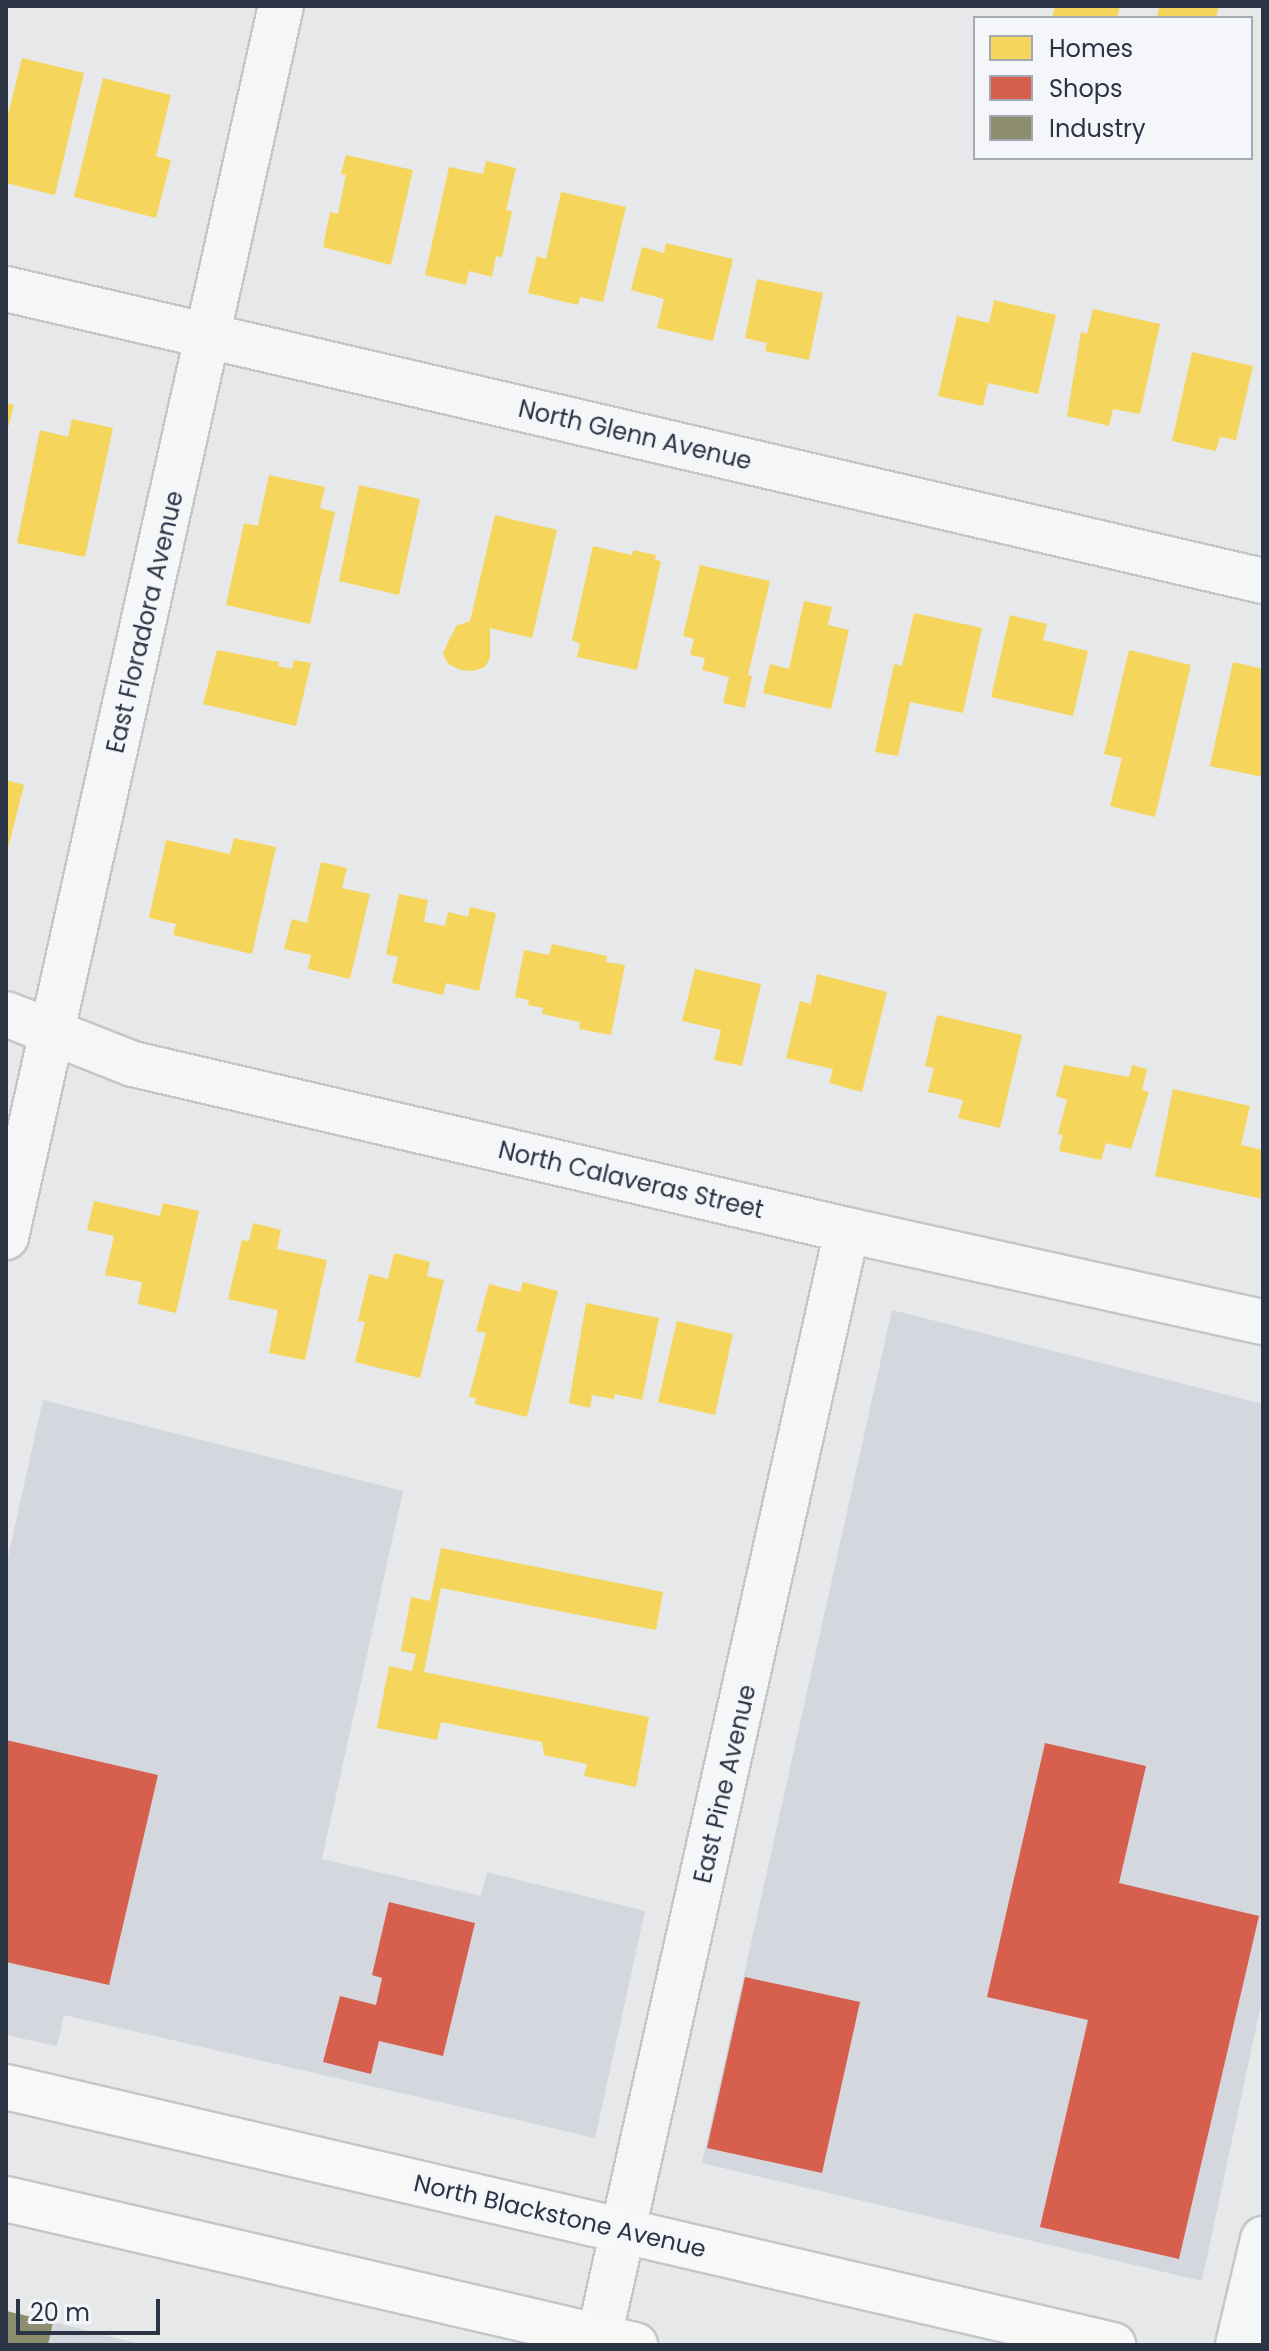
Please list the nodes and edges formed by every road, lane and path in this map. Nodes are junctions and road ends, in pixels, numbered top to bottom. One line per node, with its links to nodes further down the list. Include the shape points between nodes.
1 (281, 6): 3 (street, East Floradora Avenue)
2 (6, 289): 3 (street, North Glenn Avenue)
3 (209, 336): 4 (street, North Glenn Avenue); 6 (street, East Floradora Avenue)
4 (1263, 581)
5 (6, 1014): 6 (street, North Calaveras Street)
6 (52, 1033): 7 (street, North Calaveras Street, via 133,1064); 8 (street, East Floradora Avenue)
7 (847, 1230): 9 (street, North Calaveras Street); 12 (street, East Pine Avenue)
8 (6, 1237)
9 (1263, 1322)
10 (6, 2087): 12 (main road, North Blackstone Avenue)
11 (6, 2199): 14 (main road)
12 (625, 2231): 14 (street, East Pine Avenue); 15 (main road, North Blackstone Avenue)
13 (1263, 2239): 16 (street)
14 (617, 2341)
15 (1113, 2345)
16 (1238, 2345)

